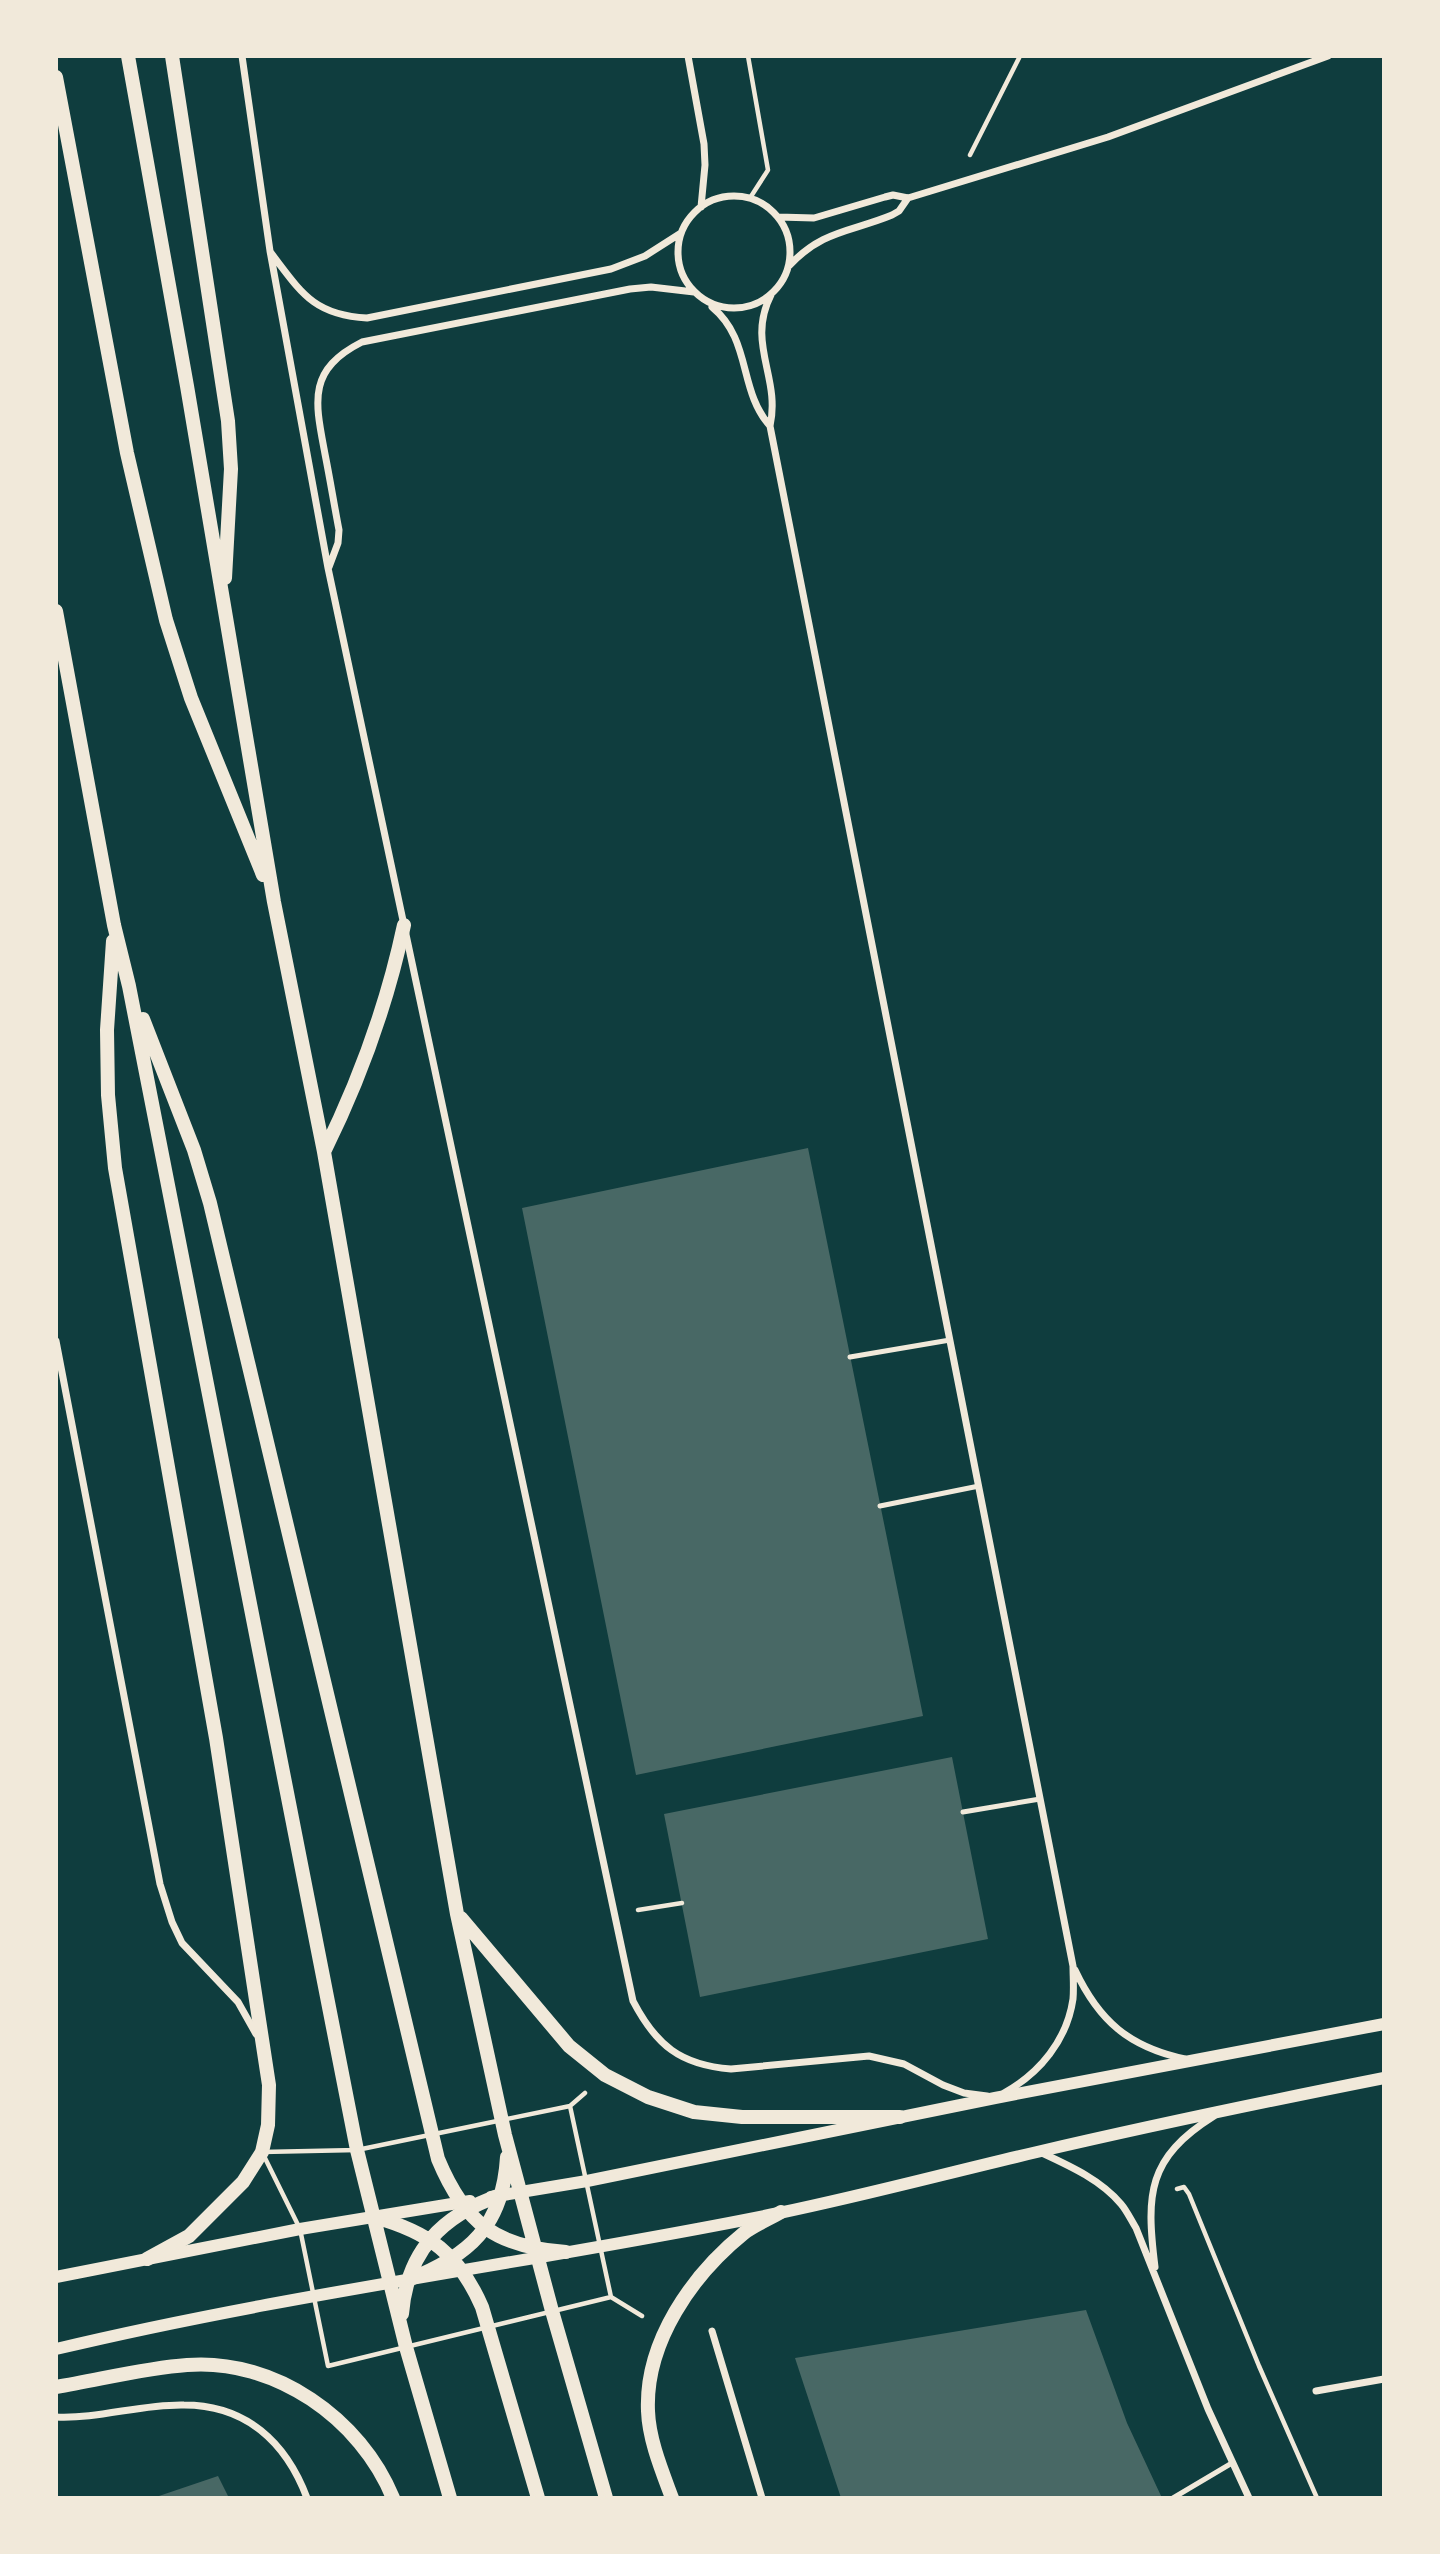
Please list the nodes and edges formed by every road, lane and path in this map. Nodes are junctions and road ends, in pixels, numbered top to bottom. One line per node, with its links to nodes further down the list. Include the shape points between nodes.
1 (128, 56): 22 (main road)
2 (172, 56): 22 (main road, via 228,421 231,469)
3 (242, 56): 15 (street)
4 (688, 56): 12 (street, via 704,144)
5 (748, 56): 10 (path, via 768,170)
6 (1020, 56): 9 (path)
7 (1328, 56): 9 (street, via 1121,133)
8 (56, 76): 24 (main road, via 127,453 166,620 191,698)
9 (954, 185): 11 (street)
10 (750, 198): 12 (street, via 733,196); 13 (street)
11 (908, 198): 13 (street, via 885,197 814,218); 16 (street, via 892,215 824,237)
12 (701, 207): 14 (street)
13 (778, 217): 16 (street, via 787,232)
14 (681, 233): 15 (street, via 645,256 611,269 367,318 345,317 306,297); 17 (street, via 679,264)
15 (270, 251): 21 (street)
16 (789, 266): 18 (street)
17 (694, 292): 19 (street); 21 (street, via 630,289 362,342 340,353 317,391 339,530)
18 (771, 295): 19 (street, via 741,308); 20 (street, via 760,337 772,391)
19 (708, 303): 20 (street, via 731,327 756,407)
20 (770, 426): 29 (street)
21 (328, 568): 26 (street)
22 (223, 604): 24 (main road)
23 (56, 611): 25 (main road)
24 (274, 902): 28 (main road)
25 (114, 925): 27 (main road); 41 (main road, via 107,1030 115,1168 216,1738)
26 (404, 925): 28 (main road, via 365,1064); 38 (street)
27 (129, 986): 52 (main road, via 194,1150 210,1203 438,2159); 54 (main road, via 357,2150)
28 (324, 1152): 37 (main road)
29 (950, 1340): 31 (lane); 32 (street)
30 (56, 1341): 41 (street, via 160,1884 182,1943 238,2002)
31 (850, 1357)
32 (979, 1486): 33 (lane); 34 (street)
33 (880, 1506)
34 (1040, 1799): 35 (lane); 39 (street)
35 (963, 1812)
36 (682, 1903): 38 (path)
37 (457, 1914): 46 (main road, via 569,2046 605,2075 648,2097 694,2112 742,2117); 47 (main road)
38 (615, 1914): 44 (street, via 633,2001 646,2026 677,2054 731,2070 869,2056 904,2064 964,2093)
39 (1073, 1966): 42 (street, via 1087,1995 1130,2039 1159,2053); 44 (street, via 1073,1999 1064,2030 1048,2059 1024,2082)
40 (1384, 2024): 42 (street)
41 (263, 2050): 60 (main road, via 269,2085 262,2152 243,2182 188,2236)
42 (1190, 2060): 44 (street)
43 (1384, 2078): 45 (street)
44 (995, 2098): 46 (street)
45 (1224, 2110): 48 (street); 51 (street, via 1176,2145 1158,2171)
46 (900, 2117): 49 (street)
47 (505, 2135): 49 (main road); 50 (main road, via 506,2176)
48 (1039, 2151): 53 (street); 62 (street, via 1076,2169 1121,2204)
49 (520, 2192): 50 (street); 58 (main road)
50 (501, 2196): 52 (main road); 55 (main road)
51 (1150, 2196): 62 (street); 83 (path, via 1184,2187 1189,2194)
52 (463, 2206): 54 (street); 55 (main road); 56 (main road)
53 (781, 2212): 57 (street); 79 (main road, via 746,2231 721,2254 695,2283 665,2331 650,2371 648,2412 658,2461)
54 (374, 2217): 56 (main road); 60 (street); 65 (main road)
55 (485, 2228): 58 (main road); 59 (main road)
56 (430, 2240): 59 (main road); 64 (main road)
57 (566, 2252): 58 (main road)
58 (537, 2253): 61 (street); 78 (main road)
59 (453, 2258): 61 (main road); 64 (main road)
60 (147, 2259): 63 (street)
61 (463, 2270): 64 (street); 77 (main road, via 482,2307)
62 (1156, 2274): 73 (street)
63 (56, 2277)
64 (408, 2280): 65 (street); 66 (main road)
65 (390, 2282): 66 (main road); 68 (street)
66 (402, 2331): 76 (main road)
67 (712, 2331): 80 (street)
68 (56, 2349)
69 (1384, 2378): 71 (street)
70 (56, 2387): 75 (main road, via 189,2365 229,2367 268,2378 305,2393 332,2413 356,2438)
71 (1316, 2391)
72 (56, 2417): 74 (street, via 183,2404 215,2408 271,2437 299,2476)
73 (1232, 2463): 81 (lane); 82 (street)
74 (307, 2498)
75 (393, 2498)
76 (450, 2498)
77 (538, 2498)
78 (606, 2498)
79 (672, 2498)
80 (762, 2498)
81 (1173, 2498)
82 (1249, 2498)
83 (1317, 2498)

